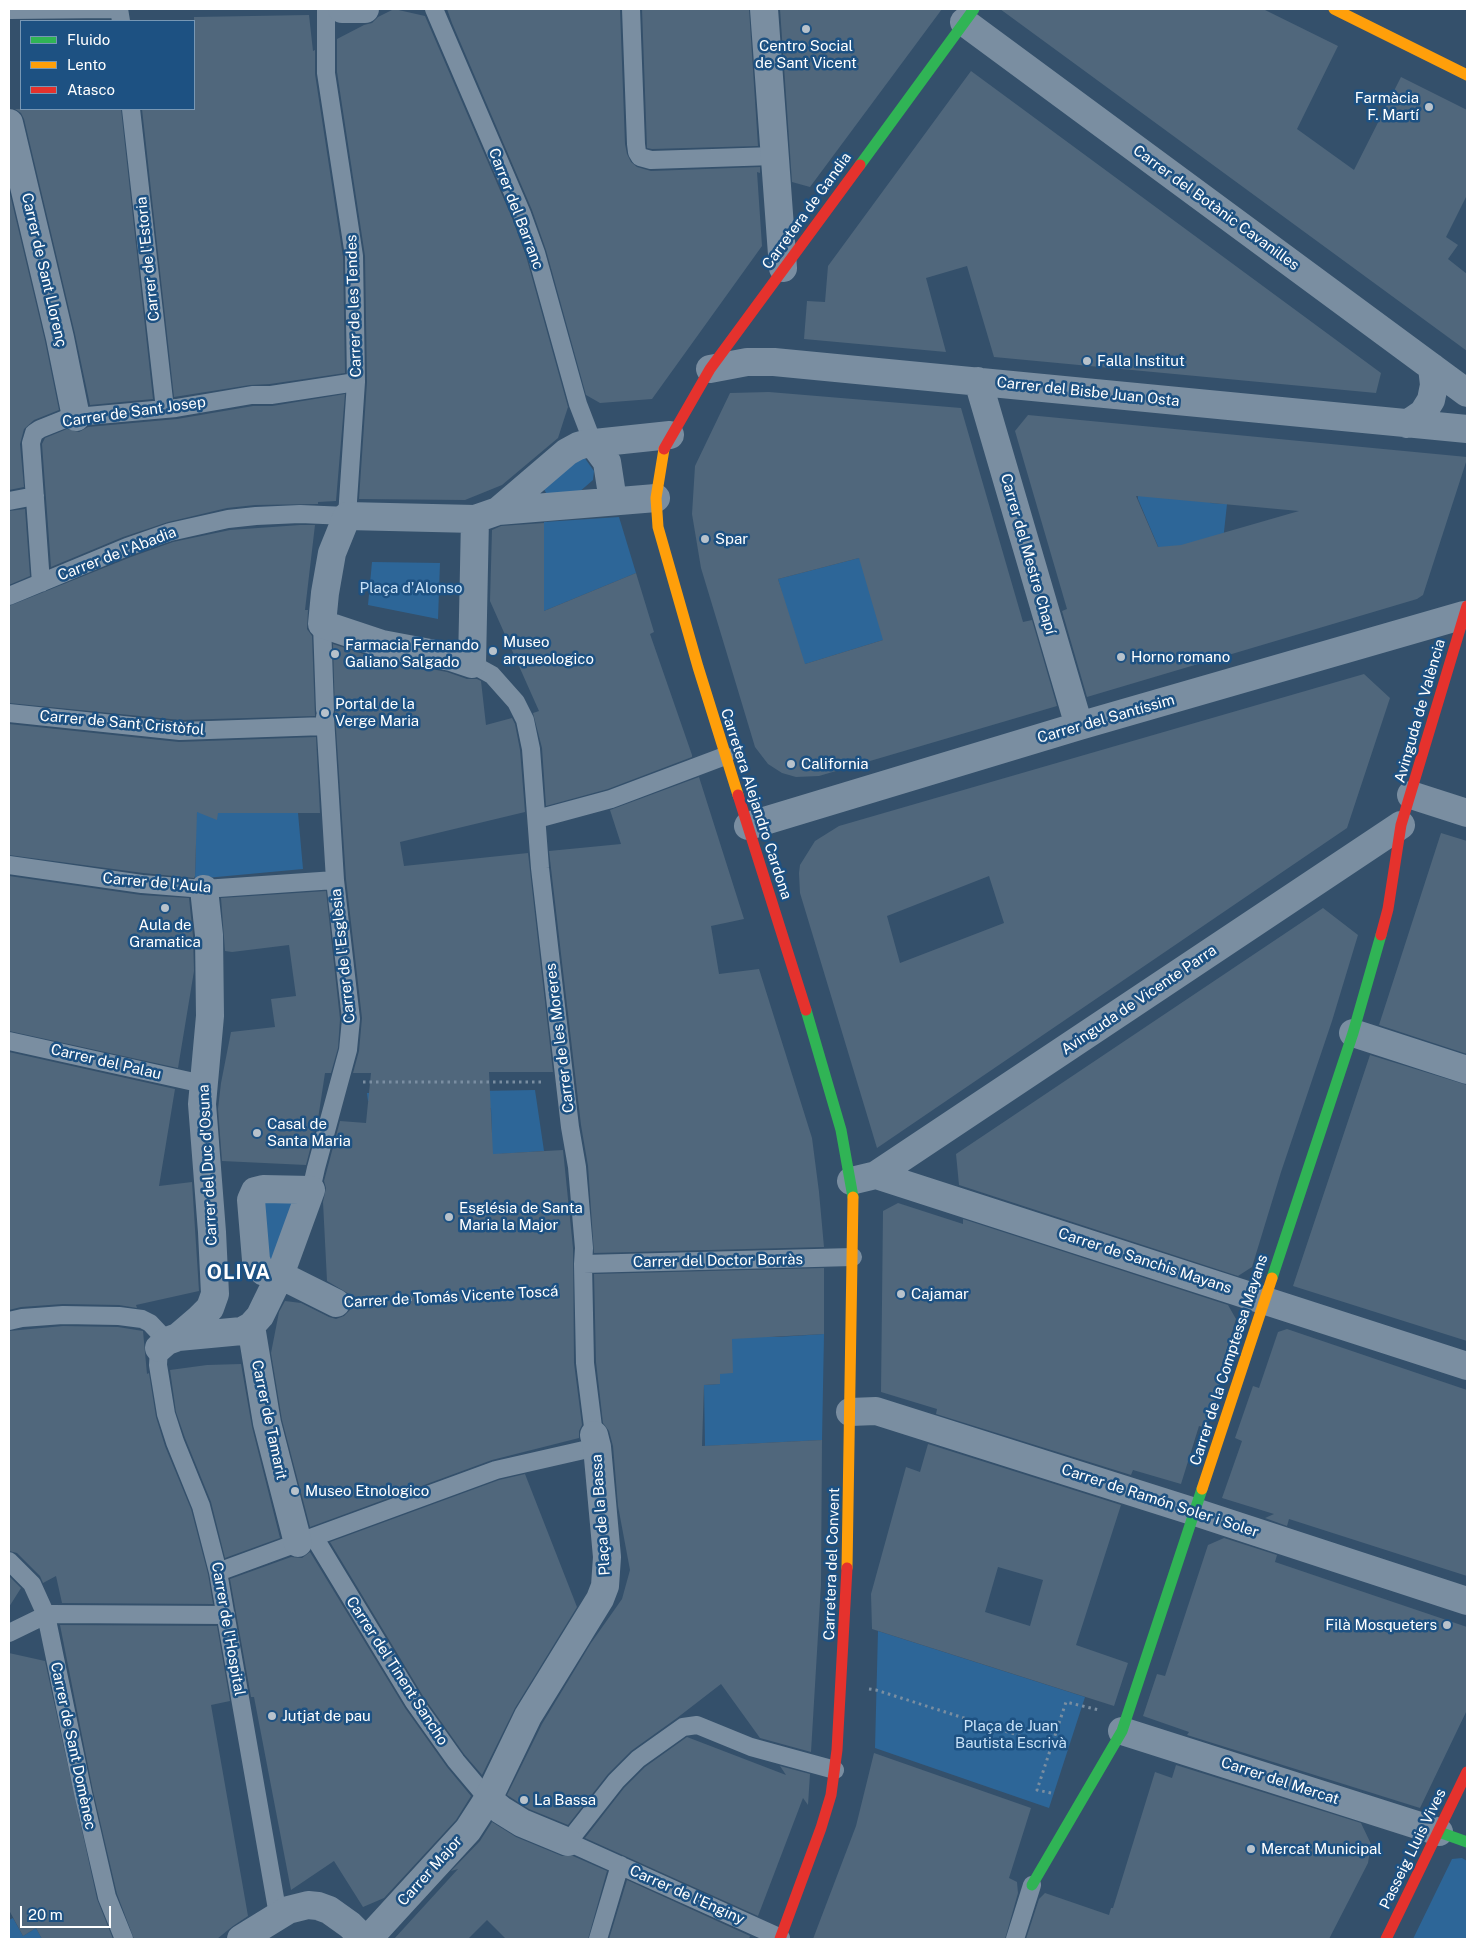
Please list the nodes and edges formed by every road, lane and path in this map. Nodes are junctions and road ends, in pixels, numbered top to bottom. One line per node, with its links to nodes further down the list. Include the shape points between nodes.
1 (112, 9): 9 (lane)
2 (326, 9): 19 (lane, Carrer de les Tendes, via 326,73 354,243)
3 (342, 9): 4 (street)
4 (365, 9)
5 (434, 9): 26 (lane, Carrer del Barranc, via 536,253 576,396)
6 (631, 9): 14 (lane, via 636,144 640,157 650,160)
7 (764, 9): 14 (street)
8 (1334, 9): 11 (main road)
9 (9, 10)
10 (969, 16): 15 (main road, Carretera de Gandia); 16 (street, Carrer del Botànic Cavanilles)
11 (1467, 75)
12 (131, 110): 21 (lane, Carrer de l'Estoria)
13 (9, 123): 22 (street, Carrer de Sant Llorenç)
14 (774, 156): 15 (street)
15 (783, 268): 17 (main road, Carretera de Gandia)
16 (1432, 367): 20 (street, Carrer del Botànic Cavanilles); 23 (street, via 1434,385 1431,400 1422,413)
17 (710, 369): 18 (street, Carrer del Bisbe Juan Osta, via 747,362 774,362); 25 (main road, Carretera de Gandia)
18 (978, 381): 23 (street, Carrer del Bisbe Juan Osta); 40 (street, Carrer del Mestre Chapí)
19 (356, 382): 21 (lane, Carrer de Sant Josep); 32 (lane, Carrer de les Tendes)
20 (1467, 394)
21 (165, 408): 22 (lane, Carrer de Sant Josep)
22 (76, 417): 27 (lane, Carrer de Sant Josep, via 53,423 34,433 31,444)
23 (1407, 424): 24 (street, Carrer del Bisbe Juan Osta)
24 (1467, 429)
25 (670, 434): 26 (street); 28 (main road, Carretera Alejandro Cardona, via 661,462)
26 (593, 443): 30 (street, via 607,462); 31 (street, via 567,452)
27 (35, 496): 29 (lane); 33 (lane, Carrer de Sant Josep)
28 (656, 498): 30 (street); 41 (main road, Carretera Alejandro Cardona, via 658,527 665,554)
29 (9, 501)
30 (613, 501): 31 (street)
31 (487, 515): 32 (street); 37 (street)
32 (347, 516): 33 (lane, Carrer de l'Abadia, via 256,516 205,524 150,539); 36 (street, via 332,553)
33 (41, 583): 34 (lane, Carrer de l'Abadia)
34 (9, 596)
35 (1466, 610): 40 (street, Carrer del Santíssim); 42 (main road, Avinguda de València)
36 (322, 624): 37 (street, via 382,644); 39 (lane, Carrer de l'Esglèsia)
37 (472, 664): 44 (lane, Carrer de les Moreres, via 492,675 505,688 525,720 532,749)
38 (9, 713): 39 (lane, Carrer de Sant Cristòfol, via 180,731)
39 (325, 717): 48 (lane, Carrer de l'Esglèsia)
40 (1079, 726): 46 (street, Carrer del Santíssim)
41 (725, 756): 44 (lane, via 611,799); 46 (main road, Carretera Alejandro Cardona)
42 (1411, 795): 43 (street); 45 (main road, Avinguda de València)
43 (1467, 813)
44 (537, 819): 59 (lane, Carrer de les Moreres, via 550,958 577,1167 584,1248)
45 (1401, 825): 50 (main road, Carrer de la Comptessa Mayans, via 1388,909); 56 (street, Avinguda de Vicente Parra)
46 (748, 826): 56 (main road, Carretera Alejandro Cardona, via 841,1130)
47 (9, 866): 49 (lane, Carrer de l'Aula)
48 (335, 880): 49 (lane, Carrer de l'Aula); 53 (lane, Carrer de l'Esglèsia, via 351,1019)
49 (204, 889): 55 (street, Carrer del Duc d'Osuna, via 210,1016)
50 (1353, 1033): 52 (street); 62 (main road, Carrer de la Comptessa Mayans)
51 (9, 1041): 55 (lane, Carrer del Palau)
52 (1467, 1070)
53 (340, 1082): 54 (path); 57 (lane, Carrer de l'Esglèsia)
54 (548, 1082)
55 (203, 1084): 66 (street, Carrer del Duc d'Osuna, via 215,1294 210,1308 199,1320)
56 (864, 1178): 58 (main road, Carretera del Convent, via 854,1209); 62 (street, Carrer de Sanchis Mayans)
57 (311, 1190): 60 (street); 60 (street, Carrer de Tomás Vicente Toscá, via 263,1189 255,1191 251,1200 259,1268)
58 (853, 1258): 59 (lane, Carrer del Doctor Borràs); 68 (main road, Carretera del Convent)
59 (582, 1264): 69 (lane, Carrer de les Moreres, via 585,1363)
60 (280, 1275): 63 (street, Carrer de Tomás Vicente Toscá); 65 (street, via 260,1316)
61 (570, 1292): 63 (path, Carrer de Tomás Vicente Toscá)
62 (1264, 1299): 67 (street, Carrer de Sanchis Mayans); 70 (main road, Carrer de la Comptessa Mayans)
63 (336, 1303)
64 (9, 1321): 66 (lane, via 63,1315 142,1318)
65 (251, 1326): 66 (street, via 242,1331); 71 (street, Carrer de Tamarit, via 267,1423)
66 (168, 1342): 73 (lane, Carrer de l'Hospital, via 158,1371 166,1414 201,1506)
67 (1467, 1366)
68 (850, 1412): 70 (street, Carrer de Ramón Soler i Soler, via 876,1411); 78 (main road, Carretera del Convent)
69 (595, 1441): 71 (lane, via 496,1470); 83 (street, Plaça de la Bassa, via 607,1573 603,1593 528,1716)
70 (1195, 1512): 74 (street, Carrer de Ramón Soler i Soler); 79 (main road, Carrer de la Comptessa Mayans)
71 (306, 1540): 73 (lane); 83 (lane, Carrer del Tinent Sancho, via 414,1702 456,1761)
72 (9, 1561): 75 (lane, Carrer de Sant Domènec, via 32,1584)
73 (218, 1572): 76 (lane, Carrer de l'Hospital)
74 (1467, 1601)
75 (46, 1615): 76 (lane); 77 (lane); 91 (lane, Carrer de Sant Domènec, via 107,1897)
76 (226, 1615): 90 (lane, Carrer de l'Hospital)
77 (9, 1634)
78 (842, 1688): 80 (path, via 876,1690); 81 (main road, Carretera del Convent)
79 (1124, 1724): 80 (path, via 1066,1702); 84 (main road, Carrer de la Comptessa Mayans); 85 (street, Carrer del Mercat)
80 (1052, 1746): 84 (path, via 1037,1790)
81 (835, 1770): 86 (lane, via 751,1747 697,1725 683,1727 638,1759); 96 (main road, Carretera del Convent, via 821,1828)
82 (1467, 1772): 85 (main road, Passeig Lluis Vives)
83 (488, 1798): 86 (street, Carrer de l'Enginy, via 522,1823); 94 (street, Carrer Major, via 468,1830)
84 (1080, 1803): 89 (main road, Carrer de la Comptessa Mayans)
85 (1439, 1832): 87 (main road); 98 (main road, Passeig Lluis Vives)
86 (568, 1842): 88 (lane, Carrer de l'Enginy)
87 (1467, 1842)
88 (620, 1865): 95 (lane, Carrer de l'Enginy); 96 (lane, Carrer de l'Enginy)
89 (1032, 1885): 97 (lane)
90 (278, 1916): 92 (street); 93 (street, via 299,1906 318,1906 338,1916)
91 (124, 1939)
92 (241, 1939)
93 (364, 1939)
94 (368, 1939)
95 (598, 1939)
96 (781, 1939)
97 (1015, 1939)
98 (1386, 1939)

